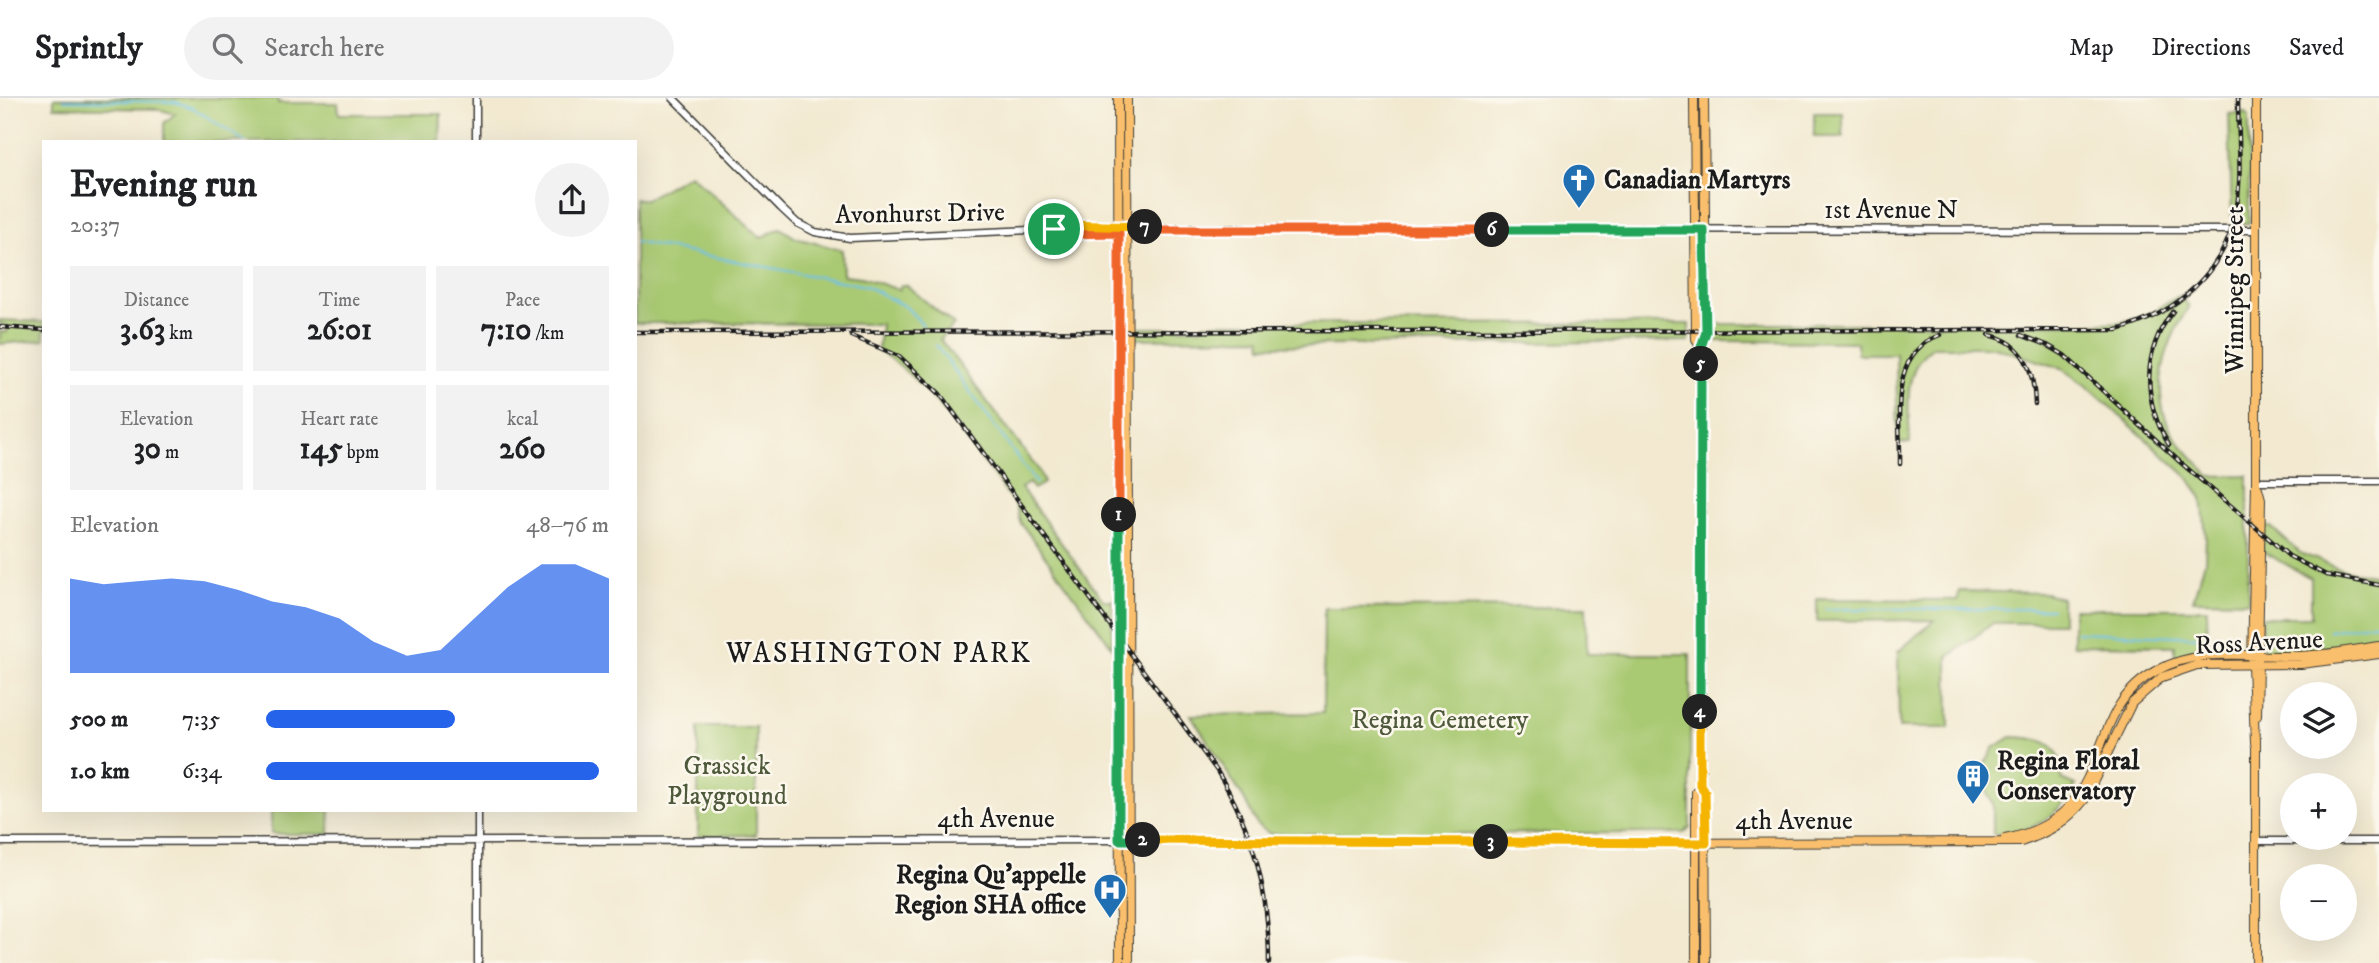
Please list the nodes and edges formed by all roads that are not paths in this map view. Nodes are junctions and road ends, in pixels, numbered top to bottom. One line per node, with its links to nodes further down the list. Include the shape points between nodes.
1 (476, 98): 8 (street)
2 (673, 98): 9 (street, Avonhurst Drive, via 789,215 815,232 850,238 1054,229 1061,225)
3 (1118, 98): 9 (main road)
4 (1127, 98): 9 (main road)
5 (1694, 98): 10 (main road)
6 (1704, 98): 10 (main road)
7 (2256, 98): 11 (main road, Winnipeg Street)
8 (476, 140)
9 (1123, 229): 10 (street, 1st Avenue N); 19 (main road)
10 (1700, 230): 11 (street, 1st Avenue N); 17 (main road, via 1696,339 1701,347)
11 (2256, 230): 12 (main road, Winnipeg Street)
12 (2256, 481): 13 (street); 16 (main road, Winnipeg Street, via 2261,499)
13 (2379, 481)
14 (2379, 646): 16 (main road, Ross Avenue)
15 (2379, 654): 16 (main road, Ross Avenue, via 2301,664)
16 (2255, 660): 21 (main road, Ross Avenue, via 2197,665 2162,677 2132,703 2075,812 2034,838); 22 (main road, Winnipeg Street)
17 (1700, 785): 25 (main road, via 1696,792); 26 (main road, via 1705,792)
18 (478, 812): 20 (street)
19 (1124, 840): 20 (street, 4th Avenue); 25 (main road, 4th Avenue); 28 (main road); 29 (main road)
20 (478, 841): 24 (street, 4th Avenue); 27 (street)
21 (1992, 841): 26 (main road, 4th Avenue)
22 (2256, 841): 23 (street); 32 (main road, Winnipeg Street)
23 (2379, 841)
24 (0, 842)
25 (1696, 843): 26 (main road, 4th Avenue); 30 (main road)
26 (1706, 843): 31 (main road)
27 (478, 963)
28 (1120, 963)
29 (1129, 963)
30 (1696, 963)
31 (1706, 963)
32 (2256, 963)

